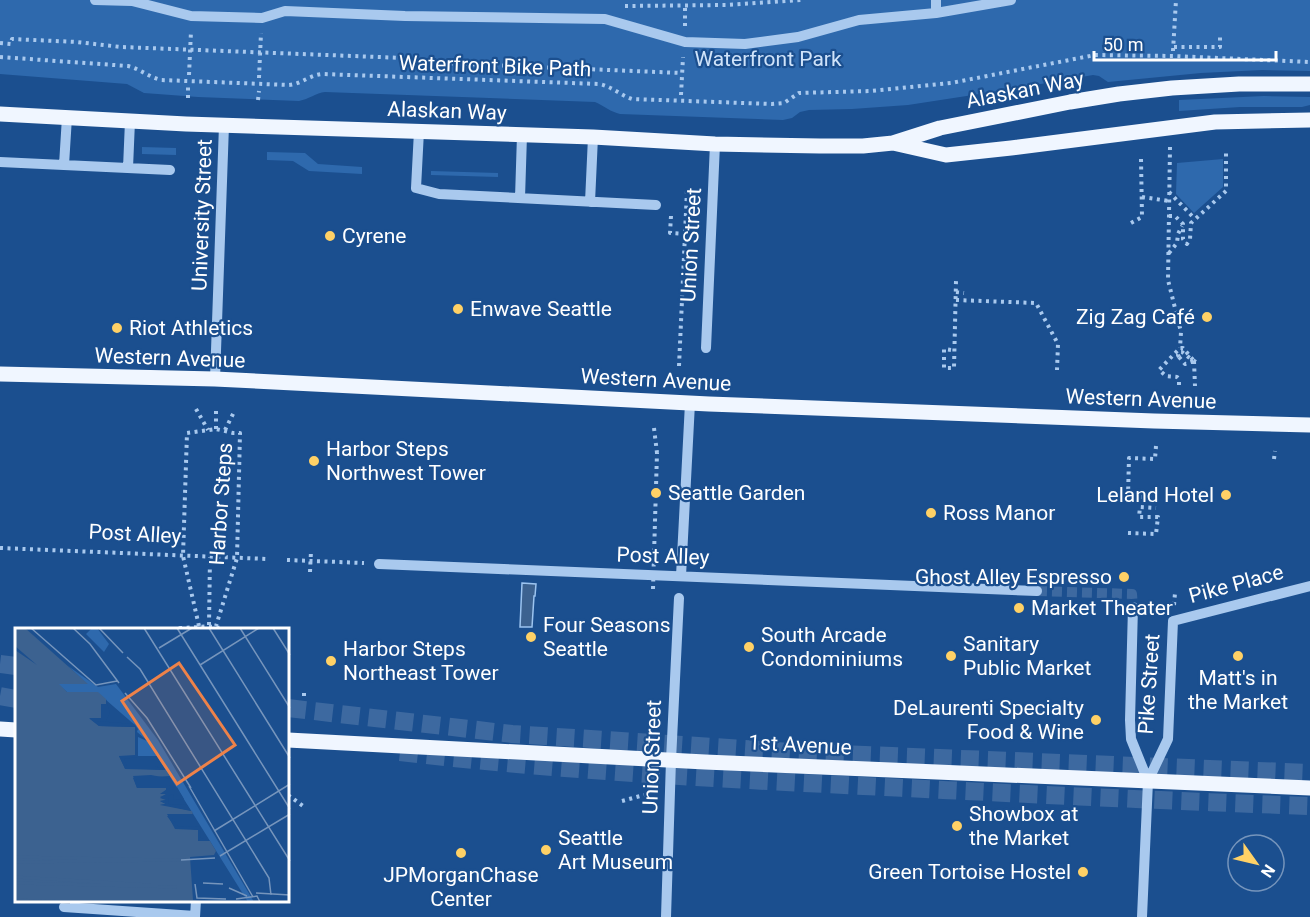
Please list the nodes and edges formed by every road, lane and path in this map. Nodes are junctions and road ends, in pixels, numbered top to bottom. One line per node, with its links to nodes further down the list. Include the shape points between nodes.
1 (94, 0): 2 (street)
2 (107, 0): 9 (street, via 132,1)
3 (802, 0): 7 (path)
4 (936, 0): 8 (street)
5 (1011, 0): 8 (street)
6 (1176, 0): 11 (path, via 1173,49 1220,47)
7 (685, 6)
8 (936, 13): 10 (street, via 859,20 798,37 746,44 685,42 605,20 285,11)
9 (191, 16): 10 (street); 13 (path)
10 (262, 18): 14 (path)
11 (1220, 37)
12 (0, 43): 13 (path, via 11,44 12,39)
13 (190, 50): 14 (path); 18 (path)
14 (260, 53): 17 (path); 19 (path)
15 (0, 57): 16 (path, Waterfront Bike Path, via 128,66 161,80 289,85 322,74 518,81 605,85 632,99 772,104 784,103 799,93 951,83 1095,55)
16 (1310, 62)
17 (682, 73)
18 (189, 75)
19 (259, 78)
20 (1310, 84): 34 (main road, Alaskan Way, via 1239,84 1119,94 940,128)
21 (188, 87): 23 (path)
22 (259, 91): 24 (path)
23 (188, 98)
24 (258, 100)
25 (0, 114): 26 (main road, Alaskan Way)
26 (67, 117): 28 (main road, Alaskan Way); 39 (street)
27 (1310, 120): 34 (main road, Alaskan Way, via 1215,122 946,154)
28 (130, 121): 29 (main road, Alaskan Way); 40 (street)
29 (225, 125): 30 (main road, Alaskan Way); 68 (street, University Street)
30 (419, 131): 31 (main road, Alaskan Way); 45 (street, via 416,188 439,194)
31 (522, 135): 32 (main road, Alaskan Way); 45 (street)
32 (593, 137): 35 (main road, Alaskan Way); 47 (street)
33 (1170, 140): 43 (path)
34 (893, 143): 35 (main road, Alaskan Way)
35 (715, 144): 60 (street, Union Street)
36 (1226, 149): 50 (path, via 1226,191)
37 (1141, 159): 44 (path)
38 (0, 162): 39 (street)
39 (64, 165): 40 (street)
40 (128, 168): 41 (street)
41 (170, 170)
42 (687, 190): 54 (path)
43 (1169, 192): 46 (path); 50 (path)
44 (1142, 197): 46 (path); 51 (path, via 1142,217)
45 (520, 198): 47 (street)
46 (1169, 201): 49 (path)
47 (590, 202): 48 (street)
48 (656, 205)
49 (1169, 216): 52 (path); 55 (path)
50 (1195, 219): 52 (path, via 1187,244)
51 (1131, 223)
52 (1183, 224): 55 (path, via 1178,243)
53 (670, 233): 54 (path)
54 (685, 234): 65 (path)
55 (1168, 254): 61 (path, via 1168,280 1181,332)
56 (956, 281): 57 (path)
57 (956, 292): 58 (path); 59 (path)
58 (964, 293)
59 (956, 300): 62 (path, via 954,368 944,368 944,349); 66 (path, via 1036,303 1058,344)
60 (706, 348)
61 (1181, 348): 63 (path); 69 (path, via 1160,370 1166,376 1177,377)
62 (951, 350)
63 (1194, 361): 64 (path, bridge, via 1185,364 1179,352 1182,352); 70 (path)
64 (1199, 364)
65 (679, 366)
66 (1057, 370)
67 (0, 374): 68 (main road, Western Avenue)
68 (215, 379): 71 (main road, Western Avenue)
69 (1179, 385)
70 (1195, 386)
71 (690, 404): 75 (main road, Western Avenue); 96 (street)
72 (196, 409): 78 (path, Harbor Steps)
73 (216, 409): 77 (path, Harbor Steps)
74 (235, 410): 79 (path, Harbor Steps)
75 (1310, 425)
76 (654, 428): 98 (path, bridge, via 657,453)
77 (216, 429): 78 (path, Harbor Steps); 79 (path, Harbor Steps)
78 (208, 430): 88 (path, Harbor Steps, via 187,433)
79 (225, 430): 90 (path, Harbor Steps, via 240,433)
80 (1156, 447): 83 (path, via 1155,459 1129,458 1128,496)
81 (1275, 451): 82 (path)
82 (1274, 459)
83 (1157, 498)
84 (1156, 508): 85 (path, via 1140,507 1139,517 1158,517 1156,534)
85 (1128, 533)
86 (0, 548): 88 (path, Post Alley)
87 (311, 551): 93 (path)
88 (183, 556): 89 (path, Post Alley); 106 (path, Harbor Steps)
89 (210, 557): 90 (path, Post Alley); 105 (path, Harbor Steps)
90 (237, 558): 91 (path, Post Alley); 107 (path, Harbor Steps)
91 (268, 559)
92 (287, 560): 93 (path)
93 (310, 561): 94 (path); 95 (path)
94 (379, 564): 96 (street, Post Alley)
95 (310, 572)
96 (681, 576): 99 (street, Post Alley)
97 (1310, 586): 104 (street, Pike Place)
98 (653, 589)
99 (1037, 591)
100 (1175, 593): 102 (path)
101 (679, 598): 113 (street, Union Street)
102 (1174, 601)
103 (1133, 607): 114 (street, Pike Street, via 1131,738)
104 (1173, 621): 114 (street, Pike Street, via 1168,739)
105 (208, 625): 106 (path); 107 (path)
106 (200, 626): 108 (path)
107 (216, 626): 109 (path)
108 (192, 628)
109 (221, 628)
110 (0, 729): 111 (main road)
111 (15, 730)
112 (290, 740): 113 (main road, 1st Avenue)
113 (671, 760): 114 (main road, 1st Avenue); 122 (street, Union Street)
114 (1148, 781): 115 (main road, 1st Avenue); 123 (street, Pike Street)
115 (1310, 788)
116 (644, 795): 118 (path)
117 (290, 796): 119 (path)
118 (622, 801)
119 (303, 806)
120 (64, 907): 121 (street)
121 (195, 916)
122 (666, 917)
123 (1142, 917)

